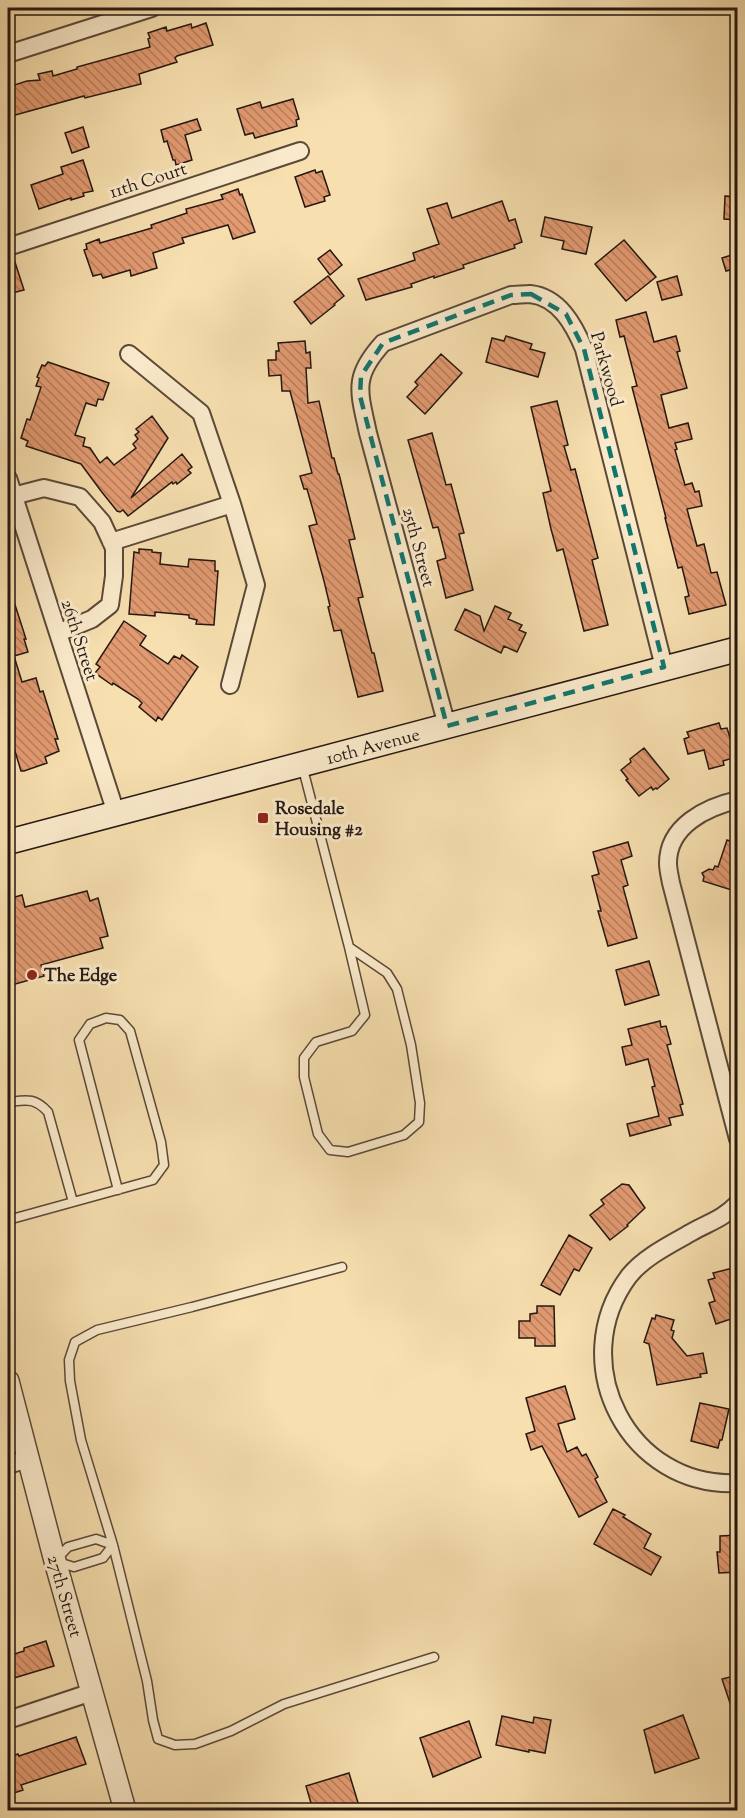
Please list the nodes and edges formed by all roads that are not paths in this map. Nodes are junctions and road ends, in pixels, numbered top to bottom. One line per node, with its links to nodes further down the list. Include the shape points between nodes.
1 (152, 8): 2 (street)
2 (8, 54)
3 (300, 151): 4 (street, 11th Court)
4 (8, 247)
5 (129, 354): 9 (street, via 201,413)
6 (361, 376): 14 (street, Parkwood, via 369,358 383,343 511,295 531,294 550,301 566,314 584,349); 16 (street, 25th Street, via 360,396 368,433)
7 (8, 478): 8 (street, 26th Street)
8 (13, 496): 10 (street, 26th Street); 11 (street, via 44,488 80,497 102,522)
9 (232, 504): 11 (street); 15 (street, via 256,585)
10 (14, 523): 12 (street, 26th Street)
11 (111, 542): 12 (street, via 114,576 110,605 92,619)
12 (58, 633): 19 (street, 26th Street)
13 (738, 649): 14 (main road, 10th Avenue)
14 (664, 668): 16 (main road, 10th Avenue)
15 (230, 685)
16 (447, 726): 17 (main road, 10th Avenue)
17 (302, 764): 19 (main road, 10th Avenue); 21 (lane)
18 (738, 800): 23 (street, via 714,806 682,828 672,844 668,863)
19 (116, 813): 20 (main road, 10th Avenue)
20 (8, 842)
21 (349, 947): 21 (lane, via 365,1015 352,1031 315,1042 304,1058 304,1077 318,1134 330,1150 348,1152 404,1135 418,1122 420,1103 397,989 387,973)
22 (8, 1101): 25 (lane, via 29,1099 48,1112)
23 (738, 1139)
24 (118, 1190): 24 (lane, via 153,1180 164,1165 130,1031 120,1020 106,1018 90,1024 79,1040); 25 (lane)
25 (73, 1202): 27 (lane)
26 (738, 1203): 32 (street, via 728,1214 644,1261 630,1275 611,1309 604,1365 612,1403 644,1450 694,1478)
27 (8, 1220)
28 (342, 1267): 33 (lane, via 97,1330 75,1342 69,1360 70,1382 81,1440)
29 (8, 1381): 30 (street, 27th Street)
30 (28, 1459): 31 (street); 34 (street, 27th Street)
31 (8, 1466)
32 (738, 1482)
33 (113, 1545): 34 (lane, via 102,1557 74,1567); 34 (lane, via 96,1539 68,1547); 35 (lane, via 158,1739 175,1745 195,1744 284,1704)
34 (55, 1561): 36 (street, 27th Street)
35 (434, 1658)
36 (92, 1692): 37 (street); 38 (street, 27th Street)
37 (8, 1720)
38 (125, 1810)

